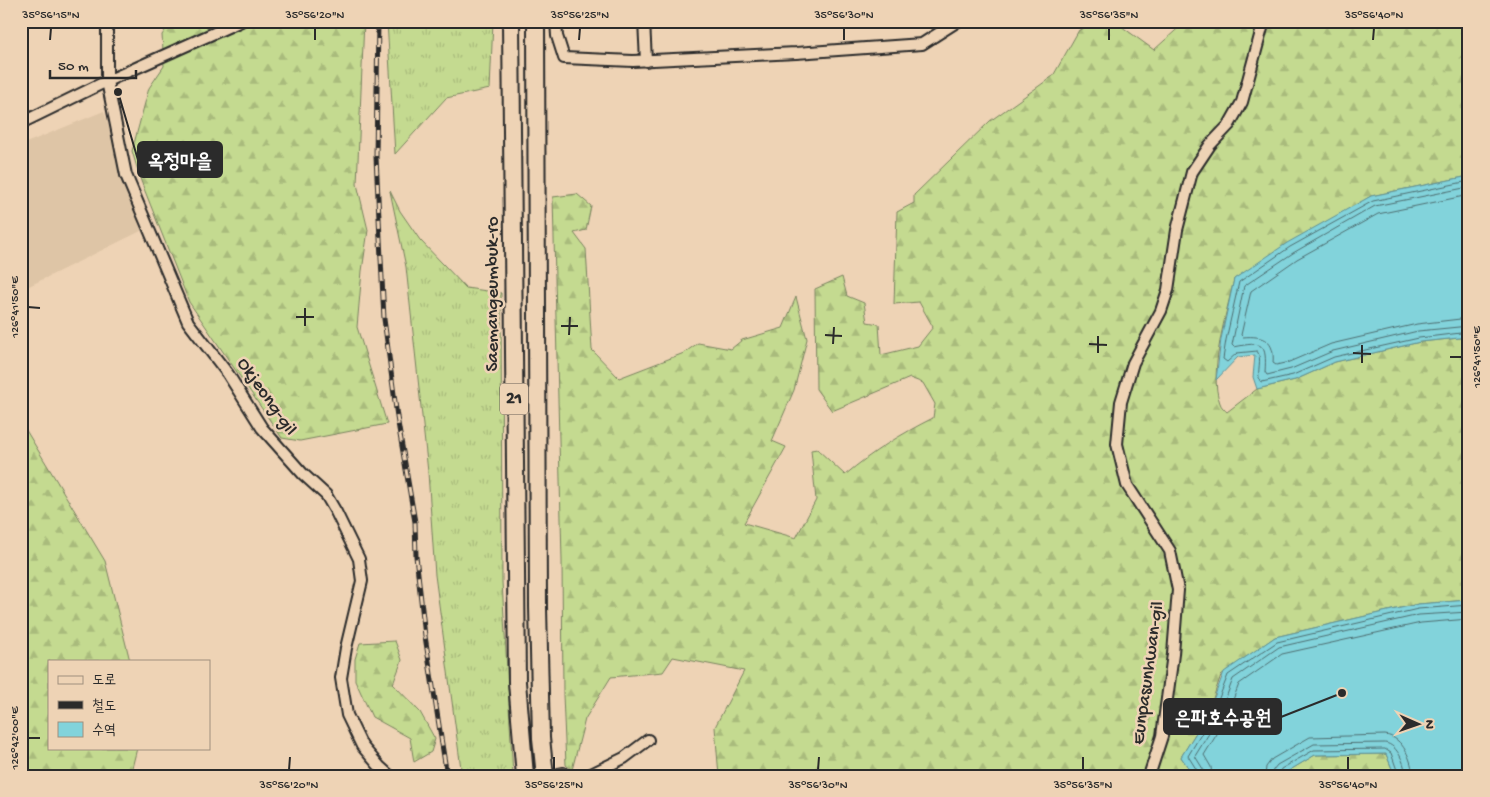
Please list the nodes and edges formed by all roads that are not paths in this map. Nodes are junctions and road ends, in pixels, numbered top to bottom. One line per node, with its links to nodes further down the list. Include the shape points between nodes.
1 (107, 21): 10 (street, Okjeong-gil)
2 (241, 21): 10 (street)
3 (511, 21): 15 (highway, Saemangeumbuk-ro / 21, via 517,673)
4 (536, 21): 13 (highway, 21, via 538,597 542,738)
5 (556, 21): 9 (street, via 564,58)
6 (644, 21): 9 (street)
7 (958, 21): 9 (street, via 922,44)
8 (1264, 21): 17 (street, Eunpasunhwan-gil, via 1242,102 1229,125 1210,145 1192,172 1177,230 1168,290 1161,311 1133,363 1121,402 1117,444 1127,484 1170,551 1178,590 1162,736)
9 (646, 61)
10 (107, 81): 11 (street); 14 (street, Okjeong-gil, via 126,175 188,322 228,374 262,428 326,495 359,559 362,581 340,678 347,715 362,746)
11 (21, 123)
12 (648, 740): 16 (street, via 624,758)
13 (557, 775)
14 (390, 776)
15 (525, 776)
16 (586, 776)
17 (1149, 776)

